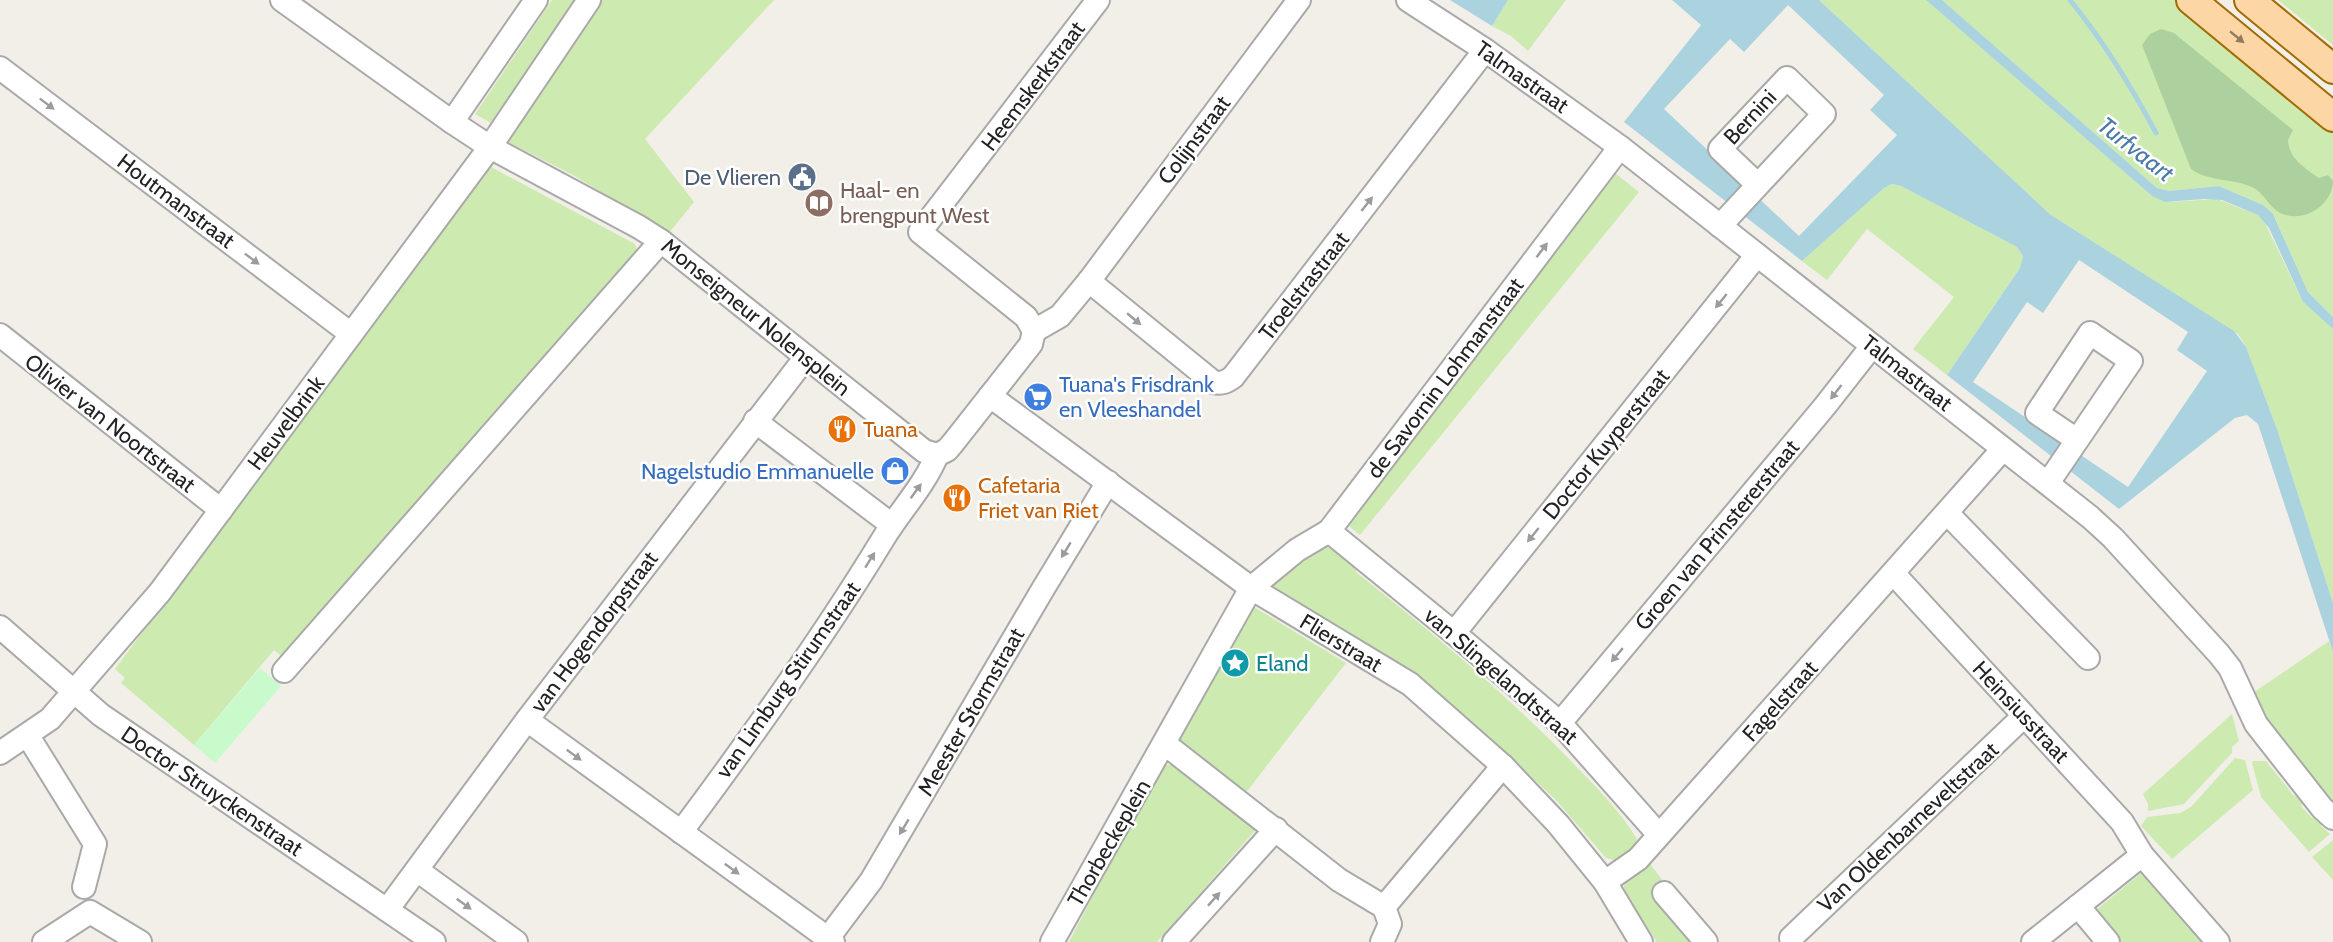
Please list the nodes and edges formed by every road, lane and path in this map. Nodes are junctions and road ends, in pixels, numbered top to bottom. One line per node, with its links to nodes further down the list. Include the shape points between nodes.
1 (282, 0): 13 (street)
2 (536, 0): 13 (street)
3 (589, 0): 14 (street, Heuvelbrink)
4 (1098, 0): 21 (street, Heemskerkstraat, via 920,232 1026,317)
5 (1299, 0): 20 (street, Colijnstraat)
6 (1408, 0): 9 (street, Talmastraat)
7 (2191, 0): 12 (main road, one-way to 12)
8 (2249, 0): 11 (main road)
9 (1485, 50): 15 (street, Talmastraat); 20 (street, Troelstrastraat, one-way to 9, via 1213,382 1227,381)
10 (0, 68): 22 (street, Houtmanstraat, one-way to 22)
11 (2333, 69)
12 (2333, 117)
13 (452, 122): 14 (street)
14 (490, 147): 18 (street, Monseigneur Nolensplein); 22 (street, Heuvelbrink)
15 (1620, 147): 17 (street, Talmastraat); 36 (street, de Savornin Lohmanstraat, one-way to 15)
16 (1755, 188): 16 (street, Bernini, via 1824,114 1787,78 1720,149); 17 (street, Bernini)
17 (1728, 218): 19 (street, Talmastraat)
18 (661, 241): 25 (street, Monseigneur Nolensplein); 42 (street)
19 (1757, 255): 24 (street, Talmastraat); 40 (street, Doctor Kuyperstraat, one-way to 40)
20 (1089, 281): 21 (street, via 1060,316)
21 (1034, 331): 26 (street, via 1031,344)
22 (351, 334): 33 (street, Heuvelbrink)
23 (0, 335): 33 (street, Olivier van Noortstraat)
24 (1872, 346): 28 (street, Talmastraat); 46 (street, Groen van Prinstererstraat, one-way to 46)
25 (806, 357): 27 (street, van Hogendorpstraat); 30 (street, Monseigneur Nolensplein, via 924,451)
26 (990, 396): 30 (street, via 947,450); 31 (street, Flierstraat)
27 (755, 421): 35 (street); 45 (street, van Hogendorpstraat)
28 (2003, 448): 32 (street, Talmastraat); 34 (street, Fagelstraat)
29 (2070, 451): 29 (street, via 2131,361 2090,333 2037,413); 32 (street)
30 (937, 455): 35 (street, van Limburg Stirumstraat, one-way to 30)
31 (1108, 482): 38 (street, Flierstraat); 64 (street, Meester Stormstraat, one-way to 64, via 871,881)
32 (2048, 483): 51 (street, Talmastraat, via 2113,538 2220,654 2256,724)
33 (221, 510): 43 (street, Heuvelbrink, via 160,592)
34 (1947, 513): 37 (street, Fagelstraat); 41 (street)
35 (892, 525): 53 (street, van Limburg Stirumstraat, one-way to 35, via 794,678)
36 (1329, 531): 38 (street, de Savornin Lohmanstraat, via 1297,550); 40 (street, van Slingelandtstraat)
37 (1893, 573): 44 (street, Heinsiusstraat); 54 (street, Fagelstraat)
38 (1251, 588): 48 (street, Thorbeckeplein); 50 (street, Flierstraat, via 1410,684)
39 (0, 627): 43 (street, Doctor Struyckenstraat)
40 (1454, 633): 46 (street, van Slingelandtstraat)
41 (2088, 658)
42 (284, 671)
43 (74, 693): 47 (street, Heuvelbrink); 62 (street, Doctor Struyckenstraat)
44 (2024, 716): 55 (street, Heinsiusstraat, via 2122,822); 63 (street, Van Oldenbarneveltstraat)
45 (527, 720): 53 (street, one-way to 53); 56 (street, van Hogendorpstraat)
46 (1560, 723): 54 (street, van Slingelandtstraat)
47 (28, 736): 49 (street, Heuvelbrink); 58 (street, via 95,844)
48 (1165, 744): 52 (street); 69 (street, Thorbeckeplein)
49 (0, 753)
50 (1503, 766): 57 (street, Flierstraat, via 1558,824); 61 (street)
51 (2333, 818)
52 (1276, 829): 61 (street, via 1339,880); 70 (street, one-way to 52)
53 (681, 832): 64 (street, one-way to 64)
54 (1659, 835): 57 (street, Fagelstraat, via 1638,859)
55 (2142, 855): 60 (street); 76 (street, Heinsiusstraat)
56 (417, 870): 62 (street, van Hogendorpstraat); 68 (street, one-way to 68)
57 (1605, 882): 72 (street, Flierstraat)
58 (84, 887)
59 (1664, 893): 73 (street)
60 (2078, 906): 74 (street); 75 (street)
61 (1384, 907): 71 (street, via 1389,924)
62 (387, 910): 67 (street, Doctor Struyckenstraat)
63 (1791, 938)
64 (830, 940)
65 (44, 942): 66 (street, via 90,912)
66 (140, 942)
67 (434, 942)
68 (516, 942)
69 (1052, 942)
70 (1174, 942)
71 (1382, 942)
72 (1641, 942)
73 (1707, 942)
74 (2033, 942)
75 (2108, 942)
76 (2218, 942)

